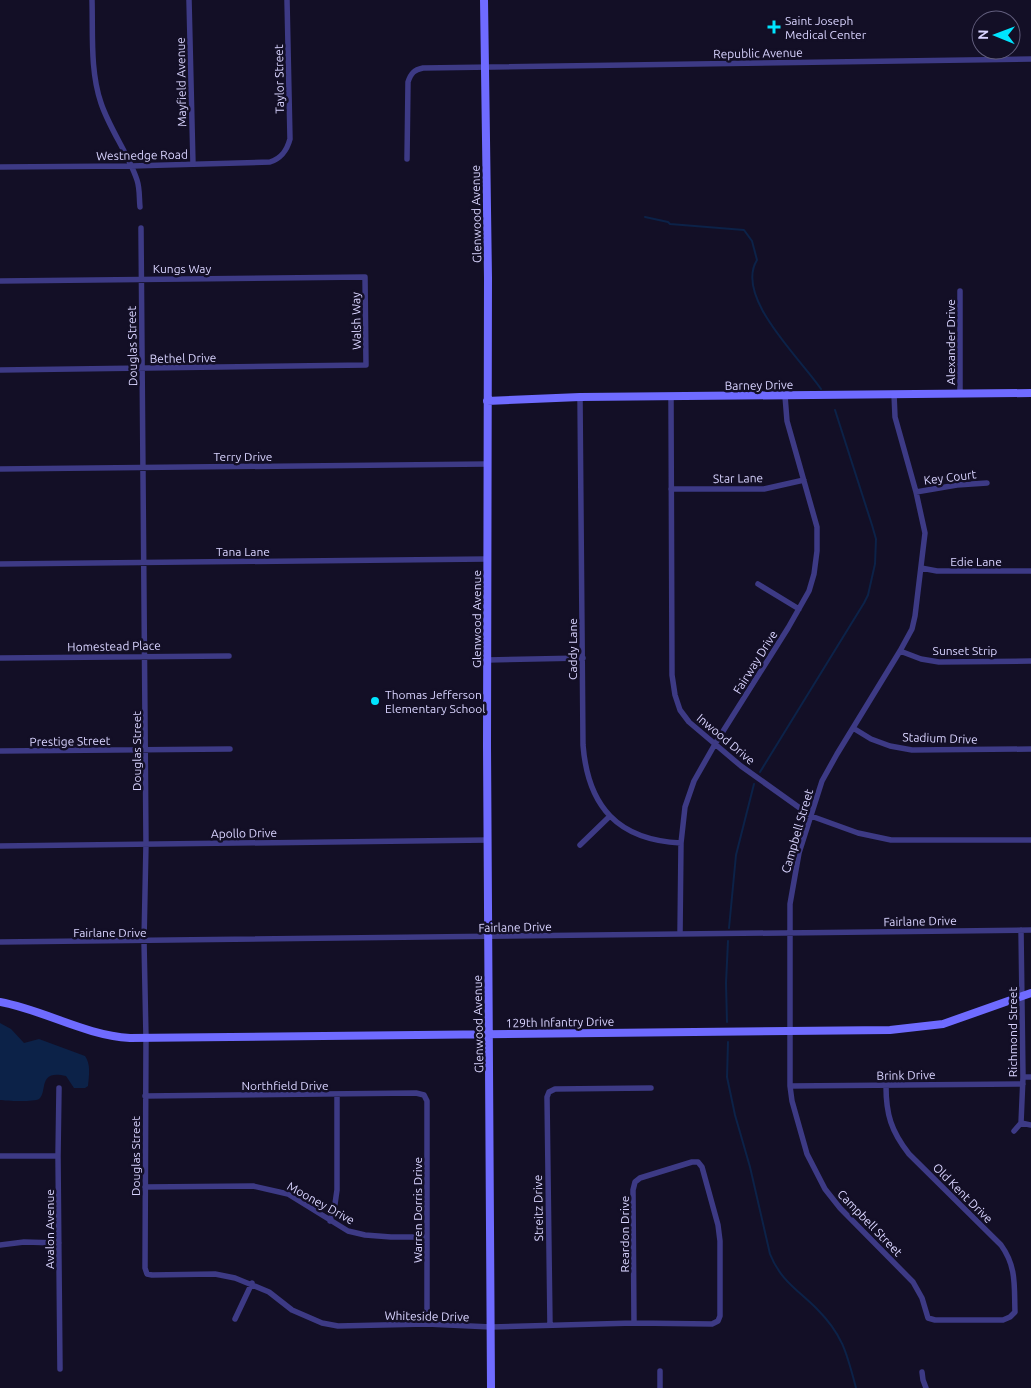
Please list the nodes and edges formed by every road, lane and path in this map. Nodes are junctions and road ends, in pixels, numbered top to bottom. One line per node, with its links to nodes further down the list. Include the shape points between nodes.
1 (92, 0): 11 (street, via 96,85 101,104)
2 (190, 0): 9 (street, Mayfield Avenue)
3 (287, 0): 7 (street, Taylor Street, via 290,138)
4 (484, 0): 6 (street, Glenwood Avenue)
5 (1031, 59): 6 (street, Republic Avenue)
6 (485, 66): 8 (street, Republic Avenue, via 423,68 410,75); 27 (street, Glenwood Avenue)
7 (282, 156): 9 (street, Westnedge Road, via 270,162)
8 (407, 159)
9 (193, 164): 11 (street, Westnedge Road)
10 (0, 166): 11 (street, Westnedge Road)
11 (131, 166): 12 (street, via 137,181)
12 (140, 207)
13 (141, 228): 15 (street, Douglas Street)
14 (365, 277): 15 (street, Kungs Way); 18 (street, Walsh Way)
15 (141, 279): 16 (street, Kungs Way); 19 (street, Douglas Street)
16 (0, 281)
17 (960, 291): 23 (street, Alexander Drive)
18 (366, 365): 19 (street, Bethel Drive)
19 (142, 368): 20 (street, Bethel Drive); 29 (street, Douglas Street)
20 (0, 370)
21 (1031, 393): 23 (street, Barney Drive)
22 (894, 394): 23 (street, Barney Drive); 24 (street, Barney Drive); 34 (street, Campbell Street, via 895,417)
23 (960, 394)
24 (785, 396): 26 (street, Barney Drive); 31 (street, Fairway Drive, via 787,422)
25 (580, 397): 26 (street, Barney Drive); 27 (street, Barney Drive); 46 (street, Caddy Lane)
26 (671, 397): 33 (street, Inwood Drive)
27 (487, 401): 28 (street, Glenwood Avenue)
28 (487, 464): 29 (street, Terry Drive); 35 (street, Glenwood Avenue)
29 (143, 466): 30 (street, Terry Drive); 36 (street, Douglas Street)
30 (0, 469)
31 (804, 480): 33 (street, Star Lane, via 764,489); 41 (street, Fairway Drive, via 817,528 817,551 811,582)
32 (987, 483): 34 (street, Key Court)
33 (671, 489): 50 (street, Inwood Drive, via 672,675 675,695 689,722)
34 (916, 492): 38 (street, Campbell Street, via 925,533)
35 (487, 560): 36 (street, Tana Lane); 47 (street, Glenwood Avenue)
36 (144, 562): 37 (street, Tana Lane); 43 (street, Douglas Street)
37 (0, 564)
38 (921, 568): 39 (street, Edie Lane, via 937,571); 42 (street, Campbell Street, via 912,629)
39 (1031, 570)
40 (758, 584): 41 (street)
41 (799, 608): 50 (street, Fairway Drive)
42 (900, 651): 48 (street, Sunset Strip, via 939,662); 49 (street, Campbell Street)
43 (145, 656): 44 (street, Homestead Place); 45 (street, Homestead Place); 53 (street, Douglas Street)
44 (229, 656)
45 (0, 658)
46 (583, 658): 47 (street); 55 (street, Caddy Lane, via 584,765 598,800)
47 (487, 660): 57 (street, Glenwood Avenue)
48 (1031, 661)
49 (853, 728): 52 (street, Stadium Drive, via 890,746 912,750); 56 (street, Campbell Street, via 822,780)
50 (714, 744): 56 (street, Inwood Drive); 59 (street, Fairway Drive, via 694,781 685,807)
51 (230, 749): 53 (street, Prestige Street)
52 (1031, 749)
53 (145, 750): 54 (street, Prestige Street); 60 (street, Douglas Street)
54 (0, 752)
55 (610, 816): 59 (street, Caddy Lane, via 626,829 644,837); 61 (street)
56 (811, 816): 58 (street, Inwood Drive, via 858,833 892,840); 65 (street, Campbell Street, via 794,878)
57 (488, 840): 60 (street, Apollo Drive); 67 (street, Glenwood Avenue)
58 (1031, 840)
59 (681, 843): 66 (street, Fairway Drive)
60 (146, 844): 62 (street, Apollo Drive); 69 (street, Douglas Street)
61 (580, 845)
62 (0, 846)
63 (1021, 930): 64 (street, Fairlane Drive); 65 (street, Fairlane Drive); 71 (street, Richmond Street)
64 (1031, 930)
65 (790, 933): 66 (street, Fairlane Drive); 73 (street, Campbell Street)
66 (680, 934): 67 (street, Fairlane Drive)
67 (488, 937): 69 (street, Fairlane Drive); 74 (street, Glenwood Avenue)
68 (0, 942): 69 (street, Fairlane Drive)
69 (144, 942): 75 (street, Douglas Street)
70 (1031, 994): 71 (street, 129th Infantry Drive)
71 (1022, 997): 73 (street, 129th Infantry Drive, via 943,1024 890,1030); 77 (street, Richmond Street)
72 (0, 1002): 75 (street, 129th Infantry Drive, via 97,1034 115,1038)
73 (790, 1031): 74 (street, 129th Infantry Drive); 78 (street, Campbell Street)
74 (490, 1034): 75 (street, 129th Infantry Drive); 103 (street, Glenwood Avenue)
75 (146, 1038): 84 (street, Douglas Street)
76 (1031, 1077): 77 (street, Brink Drive)
77 (1023, 1080): 79 (street, Brink Drive); 85 (street, Richmond Street)
78 (790, 1086): 79 (street, Brink Drive); 98 (street, Campbell Street, via 807,1154 821,1182 840,1208 913,1282)
79 (886, 1086): 98 (street, Old Kent Drive, via 886,1105 898,1140 1001,1245 1008,1254 1014,1274 1014,1312 1010,1317 1003,1320)
80 (60, 1088): 89 (street, Avalon Avenue)
81 (651, 1088): 102 (street, Streitz Drive, via 554,1089 549,1092)
82 (337, 1094): 83 (street, Northfield Drive, via 416,1092); 84 (street, Northfield Drive); 92 (street, via 337,1190)
83 (424, 1095): 93 (street, Warren Dorris Drive, via 427,1101)
84 (145, 1096): 91 (street, Douglas Street)
85 (1021, 1123): 86 (street); 87 (street)
86 (1031, 1125)
87 (1014, 1131)
88 (0, 1156): 89 (street)
89 (58, 1156): 94 (street, Avalon Avenue)
90 (698, 1162): 100 (street, Reardon Drive, via 635,1182); 100 (street, Whiteside Drive, via 718,1225 720,1316 712,1324)
91 (145, 1187): 92 (street, Mooney Drive, via 253,1186 274,1189 288,1194); 96 (street, Douglas Street)
92 (330, 1221): 93 (street, Mooney Drive, via 348,1231 365,1235)
93 (427, 1237): 101 (street, Warren Dorris Drive)
94 (59, 1243): 95 (street); 104 (street, Avalon Avenue)
95 (0, 1245)
96 (147, 1274): 97 (street, Whiteside Drive, via 215,1274)
97 (252, 1283): 99 (street); 101 (street, Whiteside Drive, via 292,1310 322,1323 338,1326)
98 (928, 1318)
99 (235, 1319)
100 (634, 1323): 102 (street, Whiteside Drive)
101 (427, 1324): 103 (street, Whiteside Drive)
102 (550, 1325): 103 (street, Whiteside Drive)
103 (491, 1327): 107 (street, Glenwood Avenue)
104 (60, 1369)
105 (660, 1370): 108 (street)
106 (922, 1372): 109 (street)
107 (491, 1388)
108 (660, 1388)
109 (926, 1388)

